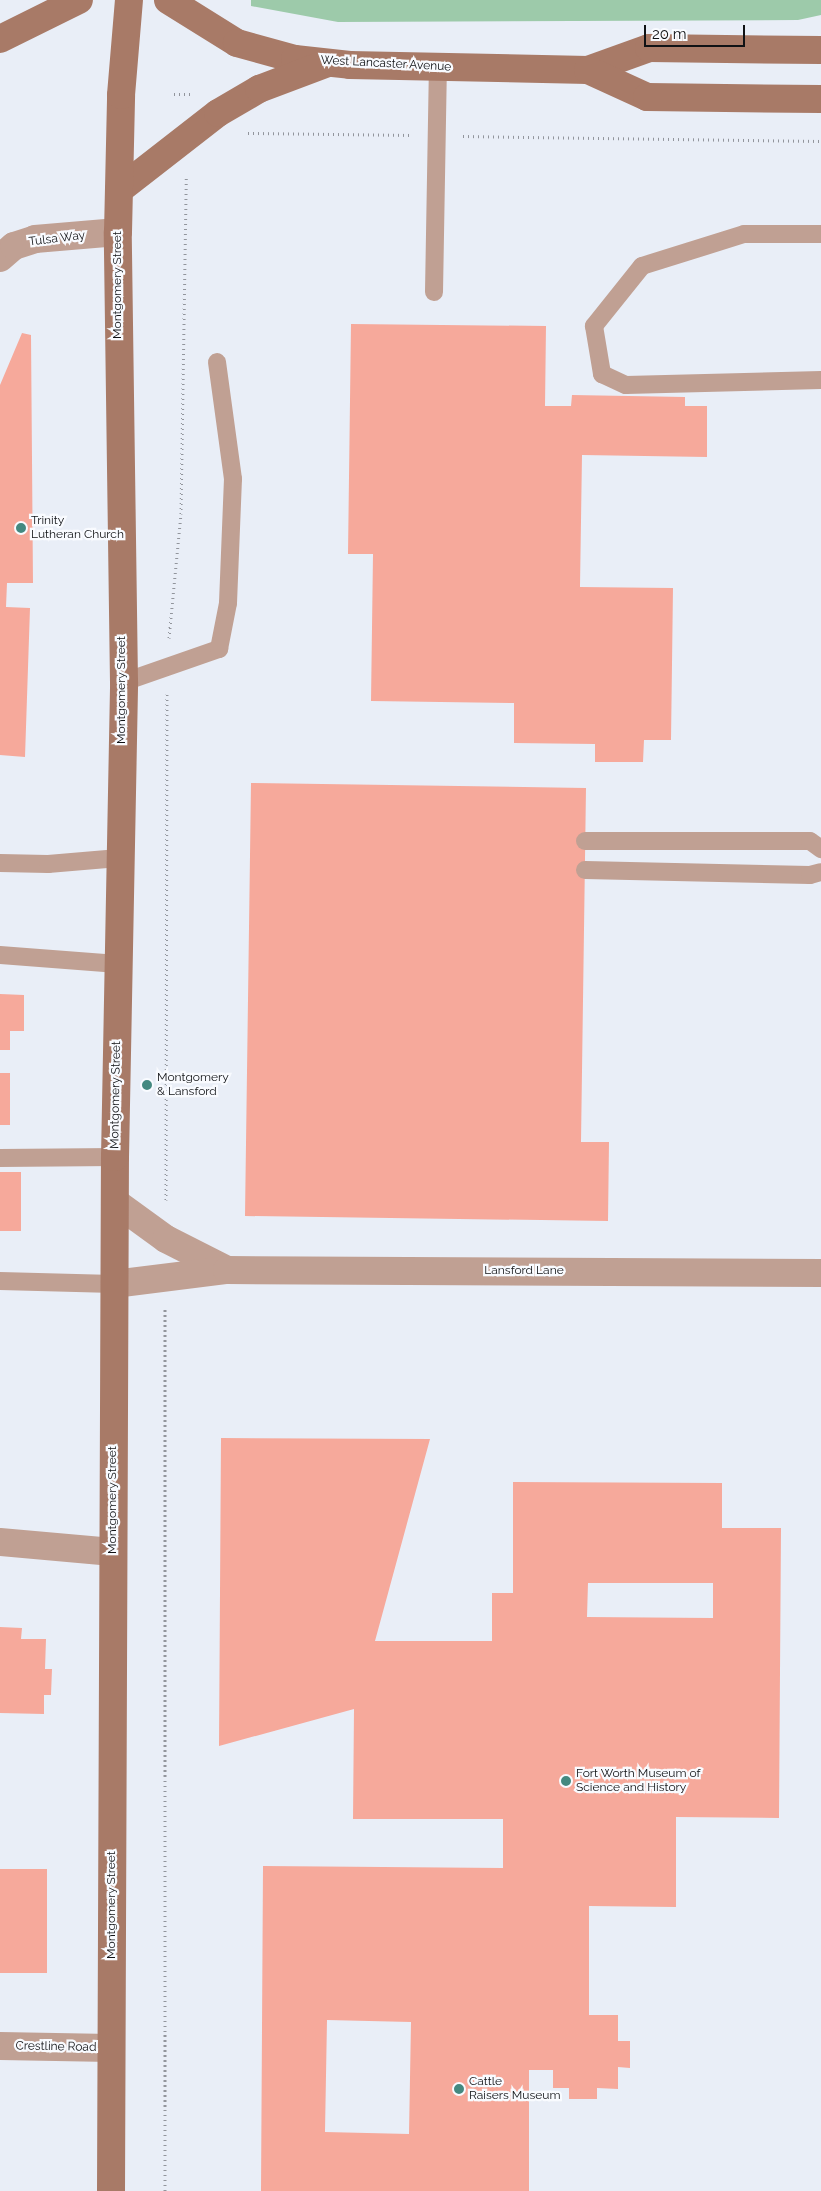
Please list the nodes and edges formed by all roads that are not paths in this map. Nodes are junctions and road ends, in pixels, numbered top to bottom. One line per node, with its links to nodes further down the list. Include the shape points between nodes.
1 (78, 0): 4 (main road)
2 (129, 0): 10 (main road, Montgomery Street)
3 (168, 0): 6 (main road, West Lancaster Avenue, via 238,43 295,59)
4 (0, 39)
5 (821, 50): 8 (main road, West Lancaster Avenue, via 650,48)
6 (328, 63): 7 (main road, West Lancaster Avenue); 10 (main road, via 259,88 227,108)
7 (438, 67): 8 (main road, West Lancaster Avenue); 14 (lane)
8 (588, 70): 9 (main road, West Lancaster Avenue, via 647,97)
9 (821, 99)
10 (119, 190): 11 (main road, Montgomery Street)
11 (118, 232): 13 (street, Tulsa Way, via 36,239 14,246); 17 (main road, Montgomery Street)
12 (821, 234): 16 (lane, via 744,234 642,266 594,326 602,374 626,385)
13 (0, 258)
14 (434, 292)
15 (217, 362): 17 (lane, via 233,479 228,603 219,649)
16 (821, 380)
17 (124, 682): 20 (main road, Montgomery Street)
18 (586, 841): 19 (lane, via 810,842)
19 (821, 848)
20 (119, 858): 21 (lane); 25 (main road, Montgomery Street)
21 (0, 864)
22 (585, 870): 23 (lane, via 810,875)
23 (821, 872)
24 (0, 955): 25 (lane)
25 (118, 964): 26 (main road, Montgomery Street)
26 (115, 1157): 27 (lane); 28 (main road, Montgomery Street)
27 (0, 1158)
28 (115, 1202): 29 (street, Lansford Lane, via 166,1239); 32 (main road, Montgomery Street)
29 (228, 1270): 30 (street, Lansford Lane); 32 (street, Lansford Lane)
30 (821, 1273)
31 (0, 1281): 32 (lane)
32 (114, 1284): 34 (main road, Montgomery Street)
33 (0, 1542): 34 (street)
34 (113, 1552): 36 (main road, Montgomery Street)
35 (0, 2046): 36 (street, Crestline Road)
36 (111, 2048): 37 (main road, Montgomery Street)
37 (111, 2191)

